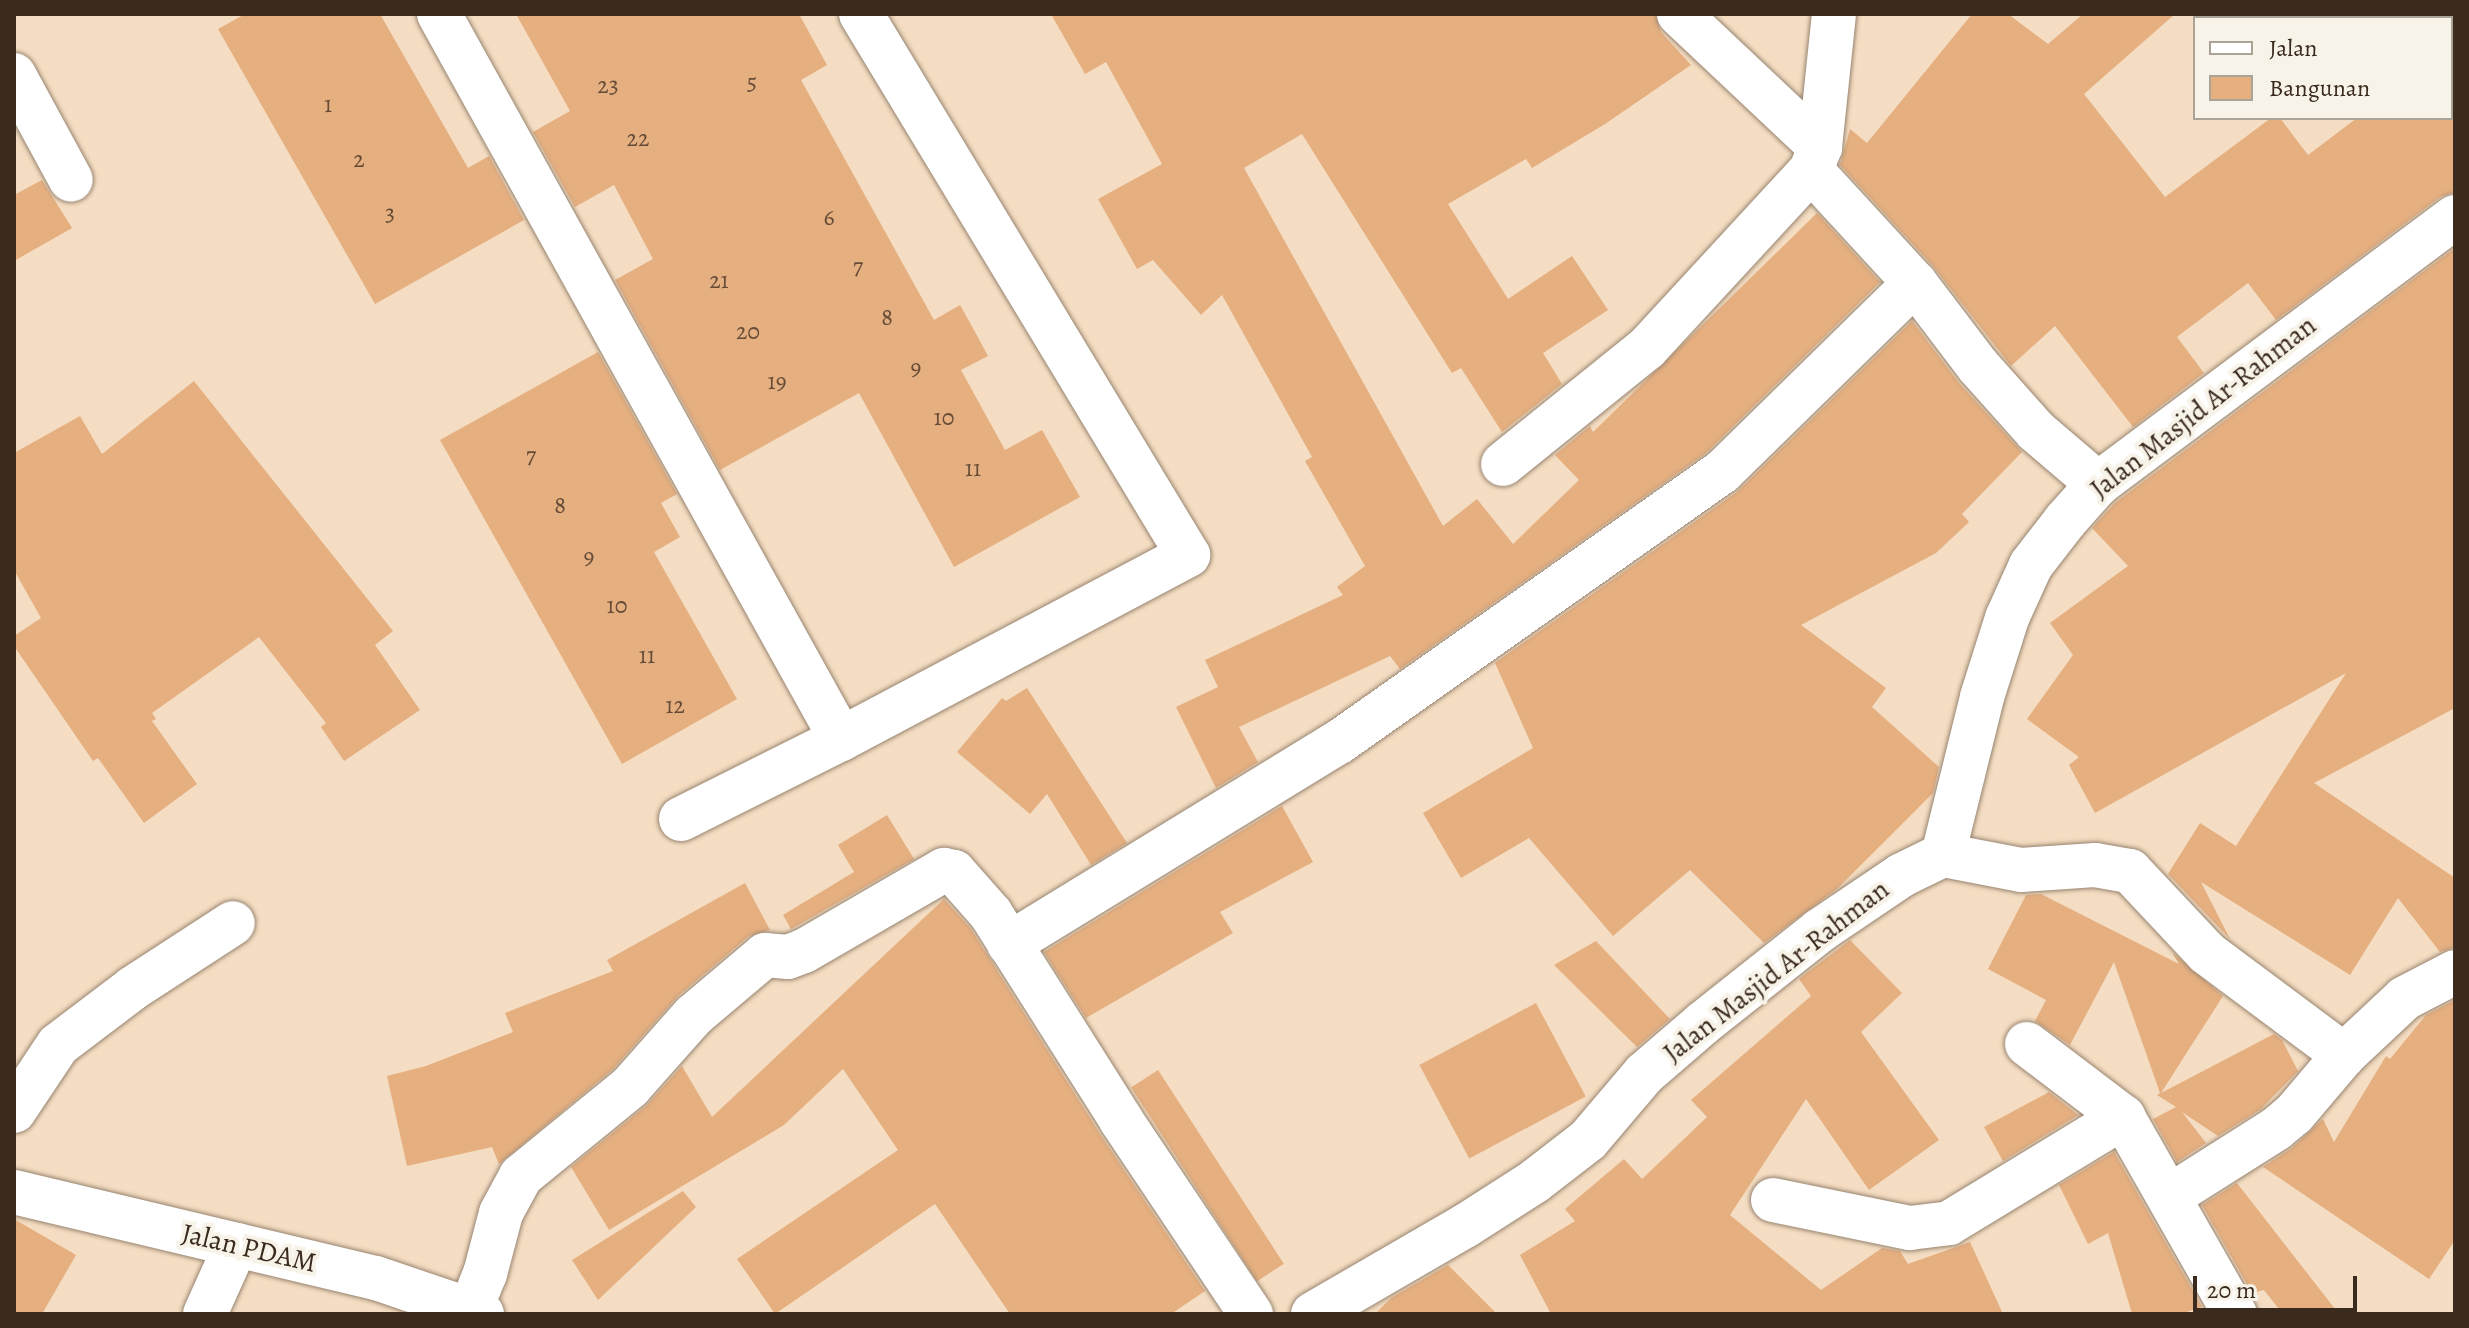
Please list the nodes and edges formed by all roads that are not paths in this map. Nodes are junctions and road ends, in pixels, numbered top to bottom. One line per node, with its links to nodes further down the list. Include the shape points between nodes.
1 (439, 14): 12 (street)
2 (861, 14): 12 (street, via 1188,555)
3 (1679, 14): 6 (street)
4 (1834, 14): 6 (street)
5 (14, 75): 7 (street)
6 (1815, 158): 9 (street); 10 (street, via 1647,348)
7 (71, 180)
8 (2455, 217): 11 (street, Jalan Masjid Ar-Rahman)
9 (1915, 283): 11 (street, via 2036,431); 16 (street, via 1722,472 1339,742)
10 (1503, 464)
11 (2098, 484): 14 (street, Jalan Masjid Ar-Rahman, via 2031,565 2007,618)
12 (841, 739): 13 (street)
13 (681, 819)
14 (1943, 855): 19 (street, via 2021,870 2095,865 2130,871 2207,953); 27 (street, Jalan Masjid Ar-Rahman, via 1902,875 1819,931 1703,1023 1644,1074 1588,1140 1535,1181)
15 (233, 923): 20 (street, via 58,1045)
16 (1009, 944): 26 (street, via 960,878 944,870 804,951 788,957 765,955 694,1015 630,1087 521,1176 501,1213); 29 (street)
17 (2455, 972): 19 (street, via 2405,998)
18 (2027, 1044): 21 (street)
19 (2344, 1055): 22 (street, via 2276,1129)
20 (14, 1111)
21 (2123, 1117): 22 (street); 23 (street, via 1949,1223 1910,1228)
22 (2170, 1196): 30 (street)
23 (1773, 1200)
24 (20, 1205): 25 (street, Jalan PDAM)
25 (236, 1245): 26 (street, Jalan PDAM, via 376,1278); 28 (street)
26 (476, 1311)
27 (1318, 1313)
28 (205, 1314)
29 (1251, 1314)
30 (2235, 1314)

